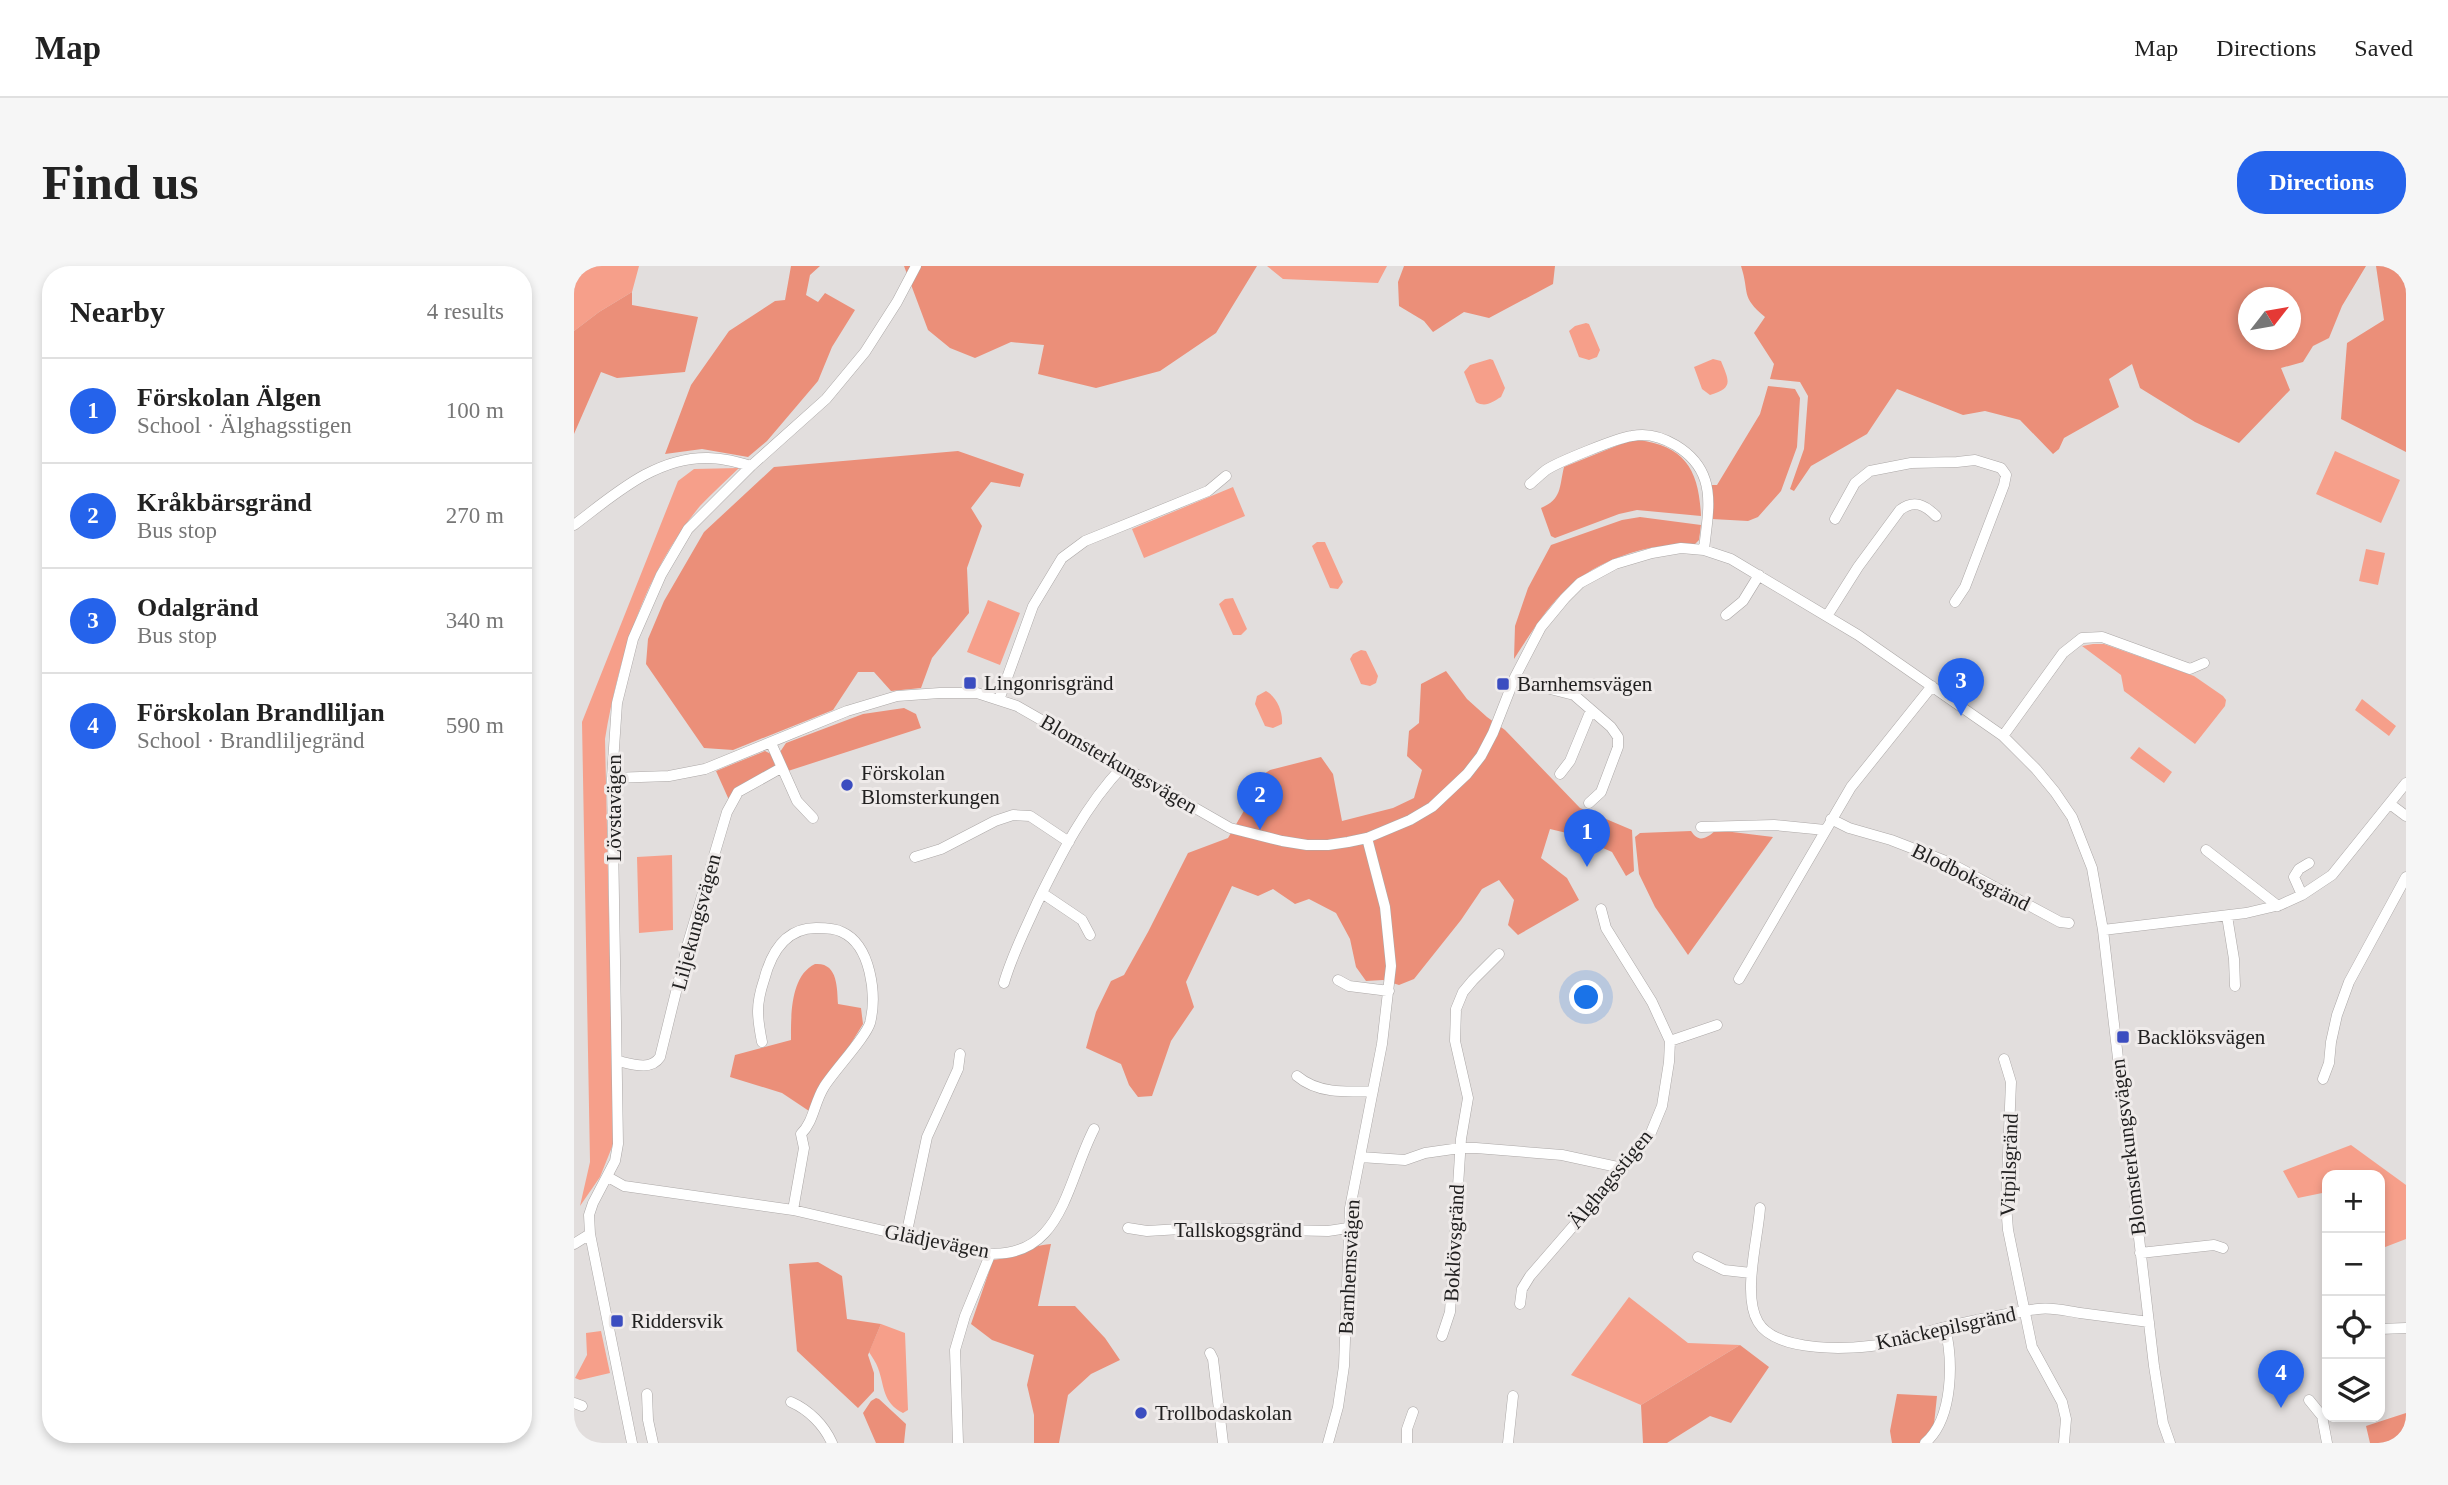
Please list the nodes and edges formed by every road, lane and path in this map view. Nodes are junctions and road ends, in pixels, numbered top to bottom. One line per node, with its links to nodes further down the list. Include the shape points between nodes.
1 (916, 266): 2 (street, Lövstavägen, via 848,373 826,399)
2 (751, 466): 7 (street, via 708,457 654,469); 23 (street, Lövstavägen, via 688,529 661,575 633,639 617,703)
3 (1226, 475): 16 (street, via 1208,491 1085,541 1062,558 1033,606)
4 (1530, 484): 8 (street, via 1548,469 1633,435 1669,442 1685,451 1705,480)
5 (1936, 516): 12 (street, via 1915,504 1900,510)
6 (1835, 519): 10 (street, via 1855,483 1870,471 1911,463 1975,460 2001,468 2006,475 2004,485)
7 (574, 525)
8 (1704, 550): 9 (street, Blomsterkungsvägen); 14 (street, Blomsterkungsvägen, via 1652,553 1615,564 1580,583 1541,627)
9 (1759, 575): 11 (street, via 1743,601); 12 (street, Blomsterkungsvägen)
10 (1955, 602)
11 (1726, 615)
12 (1827, 616): 15 (street, Blomsterkungsvägen)
13 (2204, 663): 18 (street, via 2190,669 2102,637 2082,638 2063,653)
14 (1515, 677): 17 (street, via 1574,695); 32 (street, Blomsterkungsvägen, via 1493,733 1467,774 1432,807)
15 (1932, 687): 18 (street, Blomsterkungsvägen); 29 (street, via 1851,787)
16 (999, 700): 19 (street, Blomsterkungsvägen, via 977,693 897,696); 20 (street, Blomsterkungsvägen)
17 (1591, 710): 22 (street); 25 (street, via 1619,741 1601,792)
18 (2003, 737): 44 (street, Blomsterkungsvägen, via 2036,769 2072,817 2092,868)
19 (771, 743): 21 (street); 23 (street, Blomsterkungsvägen, via 695,772)
20 (1123, 766): 32 (street, Blomsterkungsvägen, via 1230,828 1307,845); 33 (street)
21 (781, 768): 28 (street, via 797,802); 57 (street, Liljekungsvägen, via 738,792 727,812 657,1063)
22 (1560, 774)
23 (612, 778): 57 (street, Lövstavägen)
24 (2406, 783): 26 (street)
25 (1590, 803)
26 (2390, 804): 27 (street); 39 (street, via 2332,876)
27 (2406, 816)
28 (813, 818)
29 (1831, 820): 31 (street); 43 (street, Blodboksgränd, via 1948,862)
30 (1701, 827): 31 (street, via 1773,825)
31 (1825, 830): 47 (street)
32 (1367, 838): 51 (street, Barnhemsvägen, via 1388,929)
33 (1069, 842): 35 (street, via 1030,816 1009,815); 38 (street)
34 (2206, 850): 40 (street)
35 (915, 857)
36 (2309, 863): 39 (street, via 2294,877)
37 (2406, 877): 59 (street, via 2349,982)
38 (1042, 894): 45 (street, via 1082,920); 49 (street)
39 (2302, 895): 40 (street)
40 (2278, 906): 42 (street)
41 (1601, 909): 53 (street, Älghagsstigen, via 1606,928 1653,1002)
42 (2227, 916): 44 (street); 50 (street)
43 (2069, 923)
44 (2103, 930): 74 (street, Blomsterkungsvägen)
45 (1090, 935)
46 (1499, 954): 62 (street, Boklövsgränd, via 1468,986 1456,1009 1455,1041 1468,1098)
47 (1739, 979)
48 (1338, 980): 51 (street, via 1349,986)
49 (1004, 983)
50 (2235, 986)
51 (1389, 991): 60 (street, Barnhemsvägen)
52 (1717, 1025): 53 (street)
53 (1670, 1041): 64 (street, Älghagsstigen, via 1657,1121)
54 (762, 1042): 67 (street, via 760,994 775,950 783,940 808,928 841,931 867,961 873,1007 869,1026 822,1089 809,1126 801,1134 804,1148)
55 (960, 1054): 71 (street, via 958,1069 927,1137)
56 (2004, 1059): 79 (street, Vitpilsgränd, via 2011,1082 2007,1230)
57 (618, 1061): 65 (street, Lövstavägen, via 618,1144)
58 (1297, 1076): 60 (street, via 1321,1089)
59 (2323, 1079)
60 (1373, 1091): 63 (street, Barnhemsvägen)
61 (1094, 1129): 75 (street, Glädjevägen, via 1061,1213 1049,1229 1024,1248)
62 (1460, 1148): 63 (street, via 1405,1160); 64 (street, via 1562,1155); 84 (street, Boklövsgränd, via 1450,1312)
63 (1360, 1157): 69 (street, Barnhemsvägen)
64 (1622, 1168): 78 (street, Älghagsstigen, via 1530,1276)
65 (608, 1177): 67 (street, Glädjevägen, via 624,1186); 70 (street, Lövstavägen, via 589,1215)
66 (1760, 1208): 77 (street, Knäckepilsgränd)
67 (793, 1210): 71 (street, Glädjevägen)
68 (1128, 1228): 69 (street, Tallskogsgränd)
69 (1348, 1228): 96 (street, Barnhemsvägen, via 1344,1353 1340,1396)
70 (590, 1234): 72 (street); 91 (street, Lövstavägen)
71 (906, 1236): 75 (street, Glädjevägen)
72 (574, 1244)
73 (2223, 1248): 74 (street, Blomsterkungsvägen, via 2214,1245)
74 (2140, 1253): 80 (street, Blomsterkungsvägen)
75 (990, 1255): 94 (street, via 955,1350)
76 (1698, 1257): 77 (street, via 1724,1270)
77 (1751, 1273): 81 (street, Knäckepilsgränd, via 1758,1323 1784,1342 1881,1345)
78 (1520, 1304)
79 (2024, 1312): 80 (street, Knäckepilsgränd, via 2062,1309); 81 (street, Knäckepilsgränd); 100 (street, Vitpilsgränd, via 2032,1347 2062,1402)
80 (2149, 1322): 101 (street, Blomsterkungsvägen)
81 (1945, 1327): 99 (street, via 1949,1392)
82 (2406, 1328): 83 (street)
83 (2385, 1329)
84 (1442, 1336)
85 (1210, 1353): 95 (street)
86 (647, 1394): 92 (street)
87 (1513, 1396): 98 (street)
88 (2309, 1400): 102 (street, via 2322,1416)
89 (791, 1402): 93 (street, via 811,1415)
90 (1413, 1412): 97 (street)
91 (632, 1443)
92 (653, 1443)
93 (832, 1443)
94 (958, 1443)
95 (1223, 1443)
96 (1328, 1443)
97 (1407, 1443)
98 (1508, 1443)
99 (1926, 1443)
100 (2064, 1443)
101 (2169, 1443)
102 (2327, 1443)

